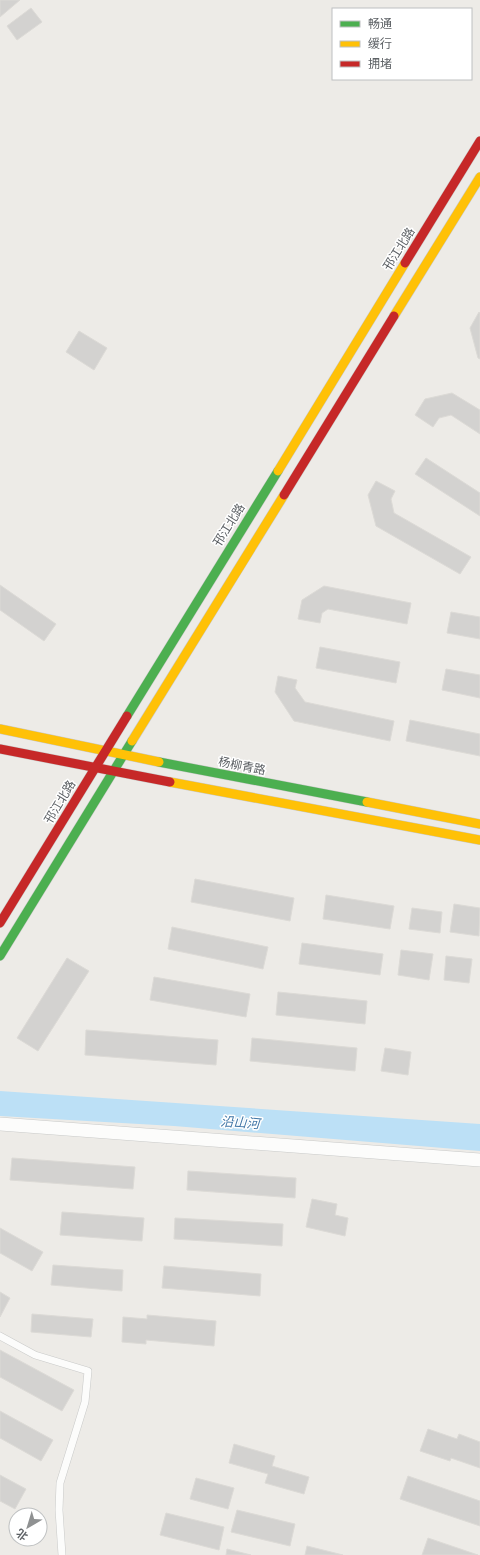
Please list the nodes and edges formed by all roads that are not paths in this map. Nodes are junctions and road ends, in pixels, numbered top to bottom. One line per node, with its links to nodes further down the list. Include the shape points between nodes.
1 (480, 141): 5 (main road, 邗江北路)
2 (480, 177): 6 (main road)
3 (0, 729): 5 (main road, 杨柳青路)
4 (0, 749): 7 (main road)
5 (105, 751): 6 (main road, 杨柳青路); 7 (main road, 邗江北路)
6 (123, 755): 8 (main road); 9 (main road, 杨柳青路)
7 (94, 768): 8 (main road); 11 (main road, 邗江北路)
8 (113, 772): 10 (main road); 12 (main road)
9 (480, 824)
10 (480, 840)
11 (0, 923)
12 (0, 956)
13 (0, 1124): 14 (street)
14 (480, 1160)
15 (0, 1336): 16 (lane, via 35,1355 88,1372 85,1402 60,1483)
16 (62, 1555)

